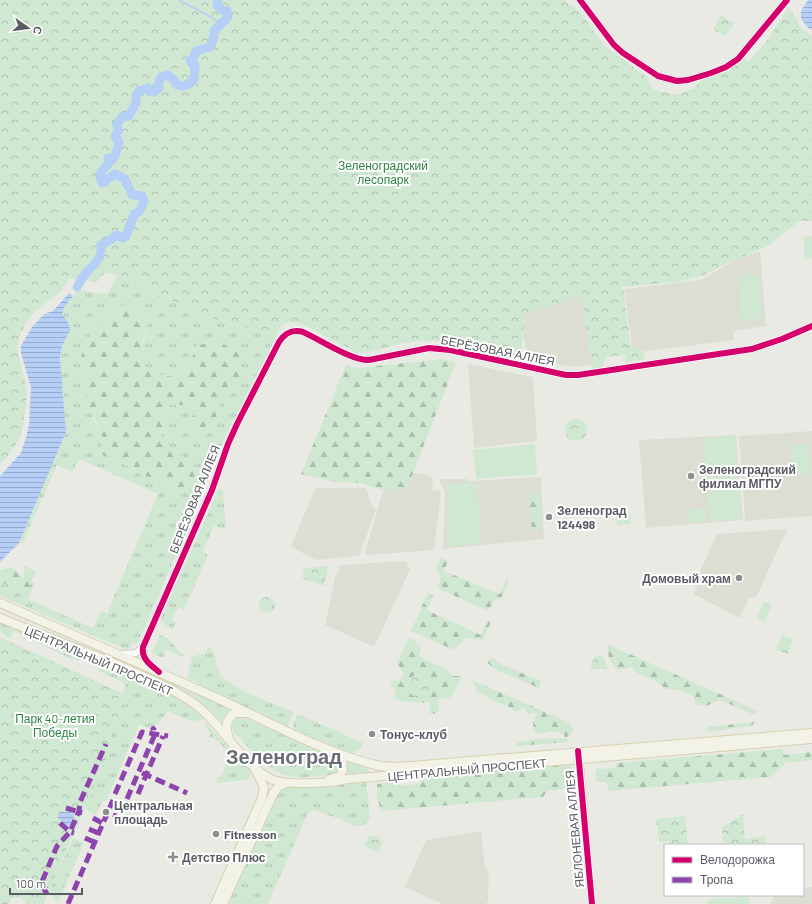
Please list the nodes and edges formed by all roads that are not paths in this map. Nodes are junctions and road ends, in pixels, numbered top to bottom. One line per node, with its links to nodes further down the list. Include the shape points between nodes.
1 (580, 0): 2 (street, via 623,53 658,76 677,81 688,80 726,67 738,59)
2 (786, 0)
3 (812, 326): 6 (street, БЕРЁЗОВАЯ АЛЛЕЯ, via 752,350 578,376 434,348 362,360 349,356 304,332 291,331 279,342 237,424 212,490)
4 (0, 603): 7 (main road, ЦЕНТРАЛЬНЫЙ ПРОСПЕКТ)
5 (0, 618): 12 (main road, ЦЕНТРАЛЬНЫЙ ПРОСПЕКТ, via 121,667 178,694 212,719)
6 (143, 647): 7 (street, via 132,654); 8 (street, via 143,655)
7 (114, 653): 8 (main road, ЦЕНТРАЛЬНЫЙ ПРОСПЕКТ)
8 (159, 672): 9 (main road, ЦЕНТРАЛЬНЫЙ ПРОСПЕКТ)
9 (252, 714): 12 (main road, ЦЕНТРАЛЬНЫЙ ПРОСПЕКТ, via 234,713 228,719 226,728); 13 (main road, ЦЕНТРАЛЬНЫЙ ПРОСПЕКТ)
10 (812, 732): 14 (main road, ЦЕНТРАЛЬНЫЙ ПРОСПЕКТ)
11 (812, 739): 14 (main road, ЦЕНТРАЛЬНЫЙ ПРОСПЕКТ)
12 (230, 741): 18 (main road, ЦЕНТРАЛЬНЫЙ ПРОСПЕКТ)
13 (325, 748): 17 (main road, ЦЕНТРАЛЬНЫЙ ПРОСПЕКТ); 21 (main road, ЦЕНТРАЛЬНЫЙ ПРОСПЕКТ, via 342,760 342,770 340,776 334,779)
14 (646, 750): 15 (main road, ЦЕНТРАЛЬНЫЙ ПРОСПЕКТ)
15 (579, 755): 16 (main road, ЦЕНТРАЛЬНЫЙ ПРОСПЕКТ); 24 (street, ЯБЛОНЕВАЯ АЛЛЕЯ)
16 (532, 759): 17 (main road, ЦЕНТРАЛЬНЫЙ ПРОСПЕКТ, via 391,766); 19 (main road, ЦЕНТРАЛЬНЫЙ ПРОСПЕКТ)
17 (363, 761): 19 (main road, via 371,768)
18 (253, 766): 20 (main road, ЦЕНТРАЛЬНЫЙ ПРОСПЕКТ, via 272,780); 22 (main road, via 264,787 262,798)
19 (372, 777): 21 (main road, ЦЕНТРАЛЬНЫЙ ПРОСПЕКТ)
20 (287, 783): 21 (main road, ЦЕНТРАЛЬНЫЙ ПРОСПЕКТ); 23 (main road, via 279,786 273,794)
21 (314, 783)
22 (215, 904)
23 (224, 904)
24 (592, 904)

